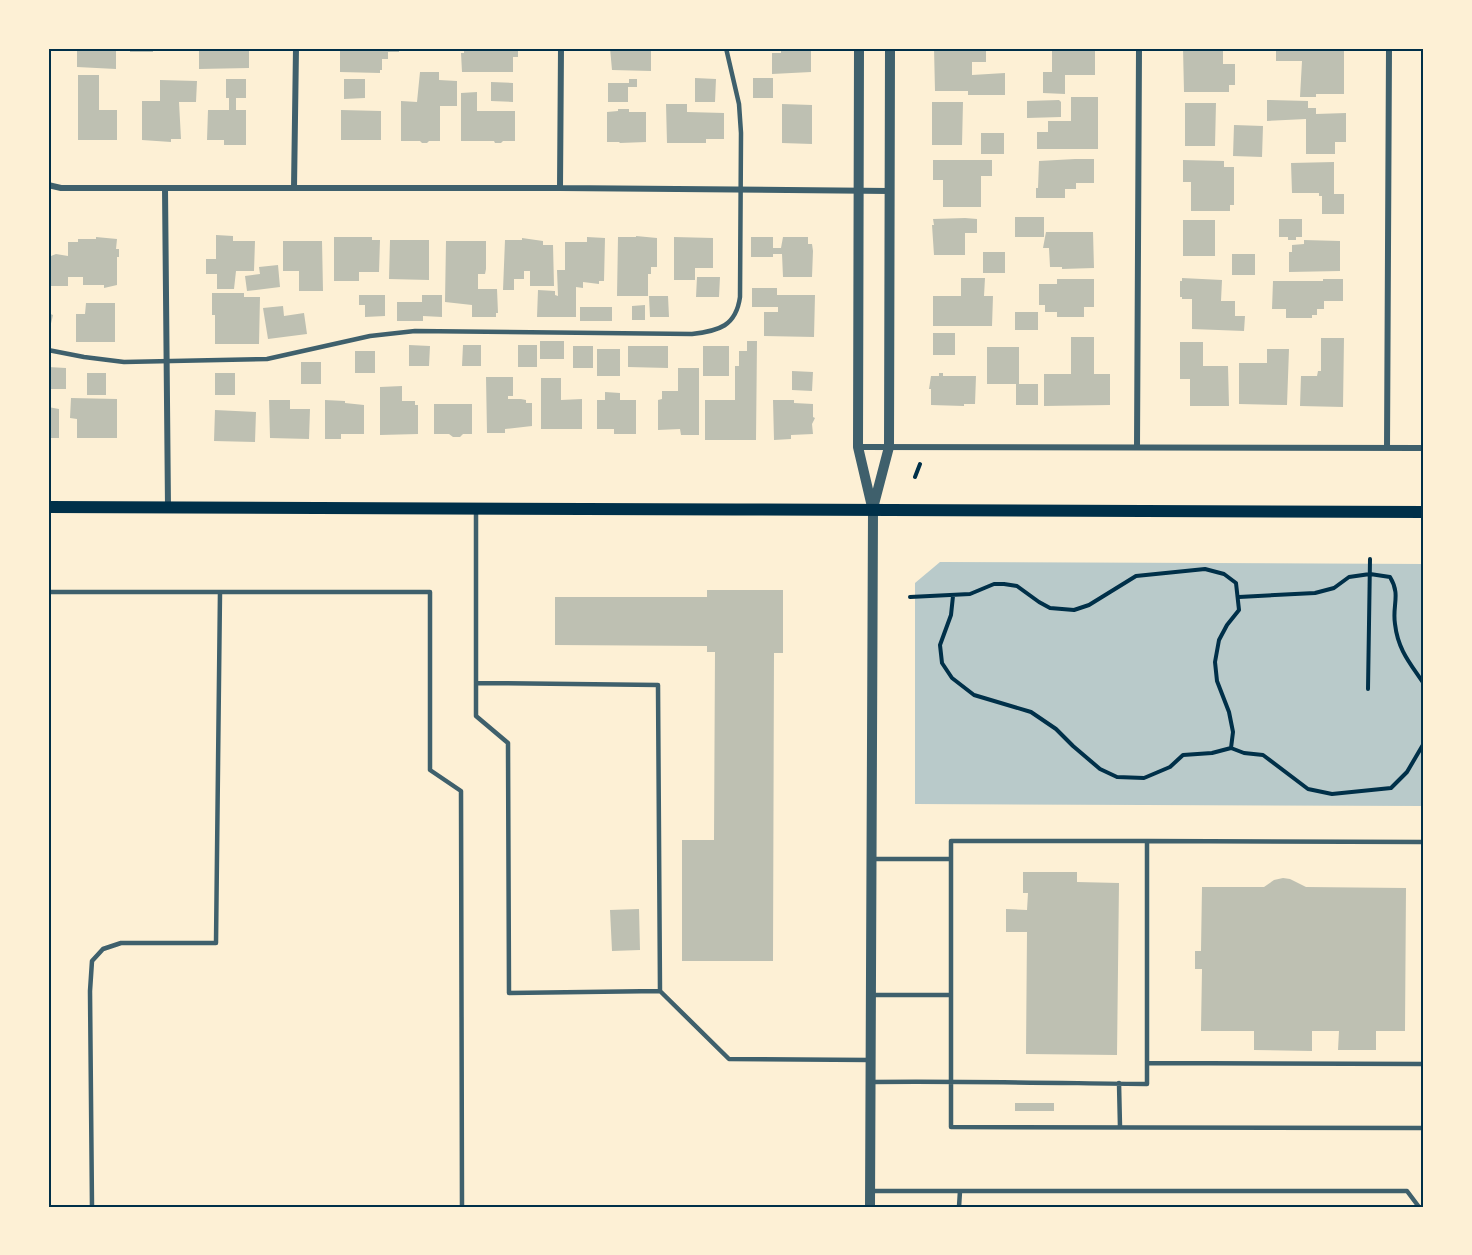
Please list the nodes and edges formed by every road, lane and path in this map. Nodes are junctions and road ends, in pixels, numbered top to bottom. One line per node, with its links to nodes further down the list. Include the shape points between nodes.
1 (296, 48): 10 (street)
2 (561, 48): 11 (street)
3 (726, 48): 12 (lane, via 738,104)
4 (859, 48): 13 (street)
5 (890, 48): 14 (street)
6 (1139, 48): 19 (street)
7 (1389, 48): 20 (street)
8 (48, 185): 9 (street)
9 (165, 188): 10 (street); 16 (street)
10 (294, 188): 11 (street)
11 (560, 188): 12 (street)
12 (741, 190): 13 (street); 16 (lane, via 738,308 728,324 714,332 415,331 370,336 267,359)
13 (858, 191): 14 (street); 17 (street)
14 (889, 191): 18 (street)
15 (48, 350): 16 (lane, via 123,362)
16 (166, 361): 27 (street)
17 (858, 447): 18 (street); 29 (street)
18 (890, 447): 19 (street); 29 (street)
19 (1137, 447): 20 (street)
20 (1387, 448): 21 (street)
21 (1424, 448)
22 (920, 464): 24 (path)
23 (910, 468): 24 (path)
24 (916, 470): 25 (path)
25 (915, 477)
26 (48, 507): 27 (main road)
27 (168, 508): 28 (main road)
28 (476, 509): 29 (main road); 38 (lane)
29 (873, 511): 30 (main road); 45 (street)
30 (1424, 512)
31 (1370, 559): 32 (path)
32 (1370, 574): 37 (path, via 1349,577 1334,588 1315,594); 39 (path, via 1390,577 1397,588 1394,622 1401,650); 40 (path)
33 (48, 592): 34 (lane)
34 (220, 592): 60 (lane, via 216,943 121,943 103,949 92,961); 61 (lane, via 430,592 430,770 461,791)
35 (953, 596): 36 (path); 37 (path, via 994,584 1017,586 1050,608 1074,610 1136,576 1205,569 1224,574 1236,583); 42 (path, via 940,645 942,663 952,678 974,695 1031,712 1100,769 1117,777 1144,778 1170,767 1183,755)
36 (910, 597)
37 (1239, 597): 42 (path, via 1239,610 1219,640 1215,662 1233,732)
38 (476, 683): 47 (lane, via 476,716 508,742 509,993); 47 (lane, via 658,686)
39 (1424, 684)
40 (1368, 689)
41 (1424, 743): 42 (path, via 1407,772 1391,788 1332,794 1308,789 1263,755)
42 (1231, 748)
43 (1147, 841): 44 (lane); 46 (lane, via 951,841); 51 (lane)
44 (1424, 842)
45 (872, 859): 46 (lane); 48 (street)
46 (951, 859): 49 (lane)
47 (660, 991): 50 (lane, via 729,1059)
48 (871, 995): 49 (lane); 50 (street)
49 (951, 995): 54 (lane)
50 (871, 1060): 53 (street)
51 (1147, 1063): 52 (lane); 55 (lane, via 1147,1084)
52 (1424, 1064)
53 (871, 1082): 54 (lane); 58 (street)
54 (951, 1082): 55 (lane); 56 (lane, via 951,1127)
55 (1119, 1083): 56 (lane)
56 (1120, 1127): 57 (lane)
57 (1424, 1128)
58 (870, 1191): 59 (lane); 62 (street)
59 (960, 1191): 63 (lane); 64 (lane, via 1407,1191)
60 (92, 1207)
61 (462, 1207)
62 (870, 1207)
63 (959, 1207)
64 (1419, 1207)

